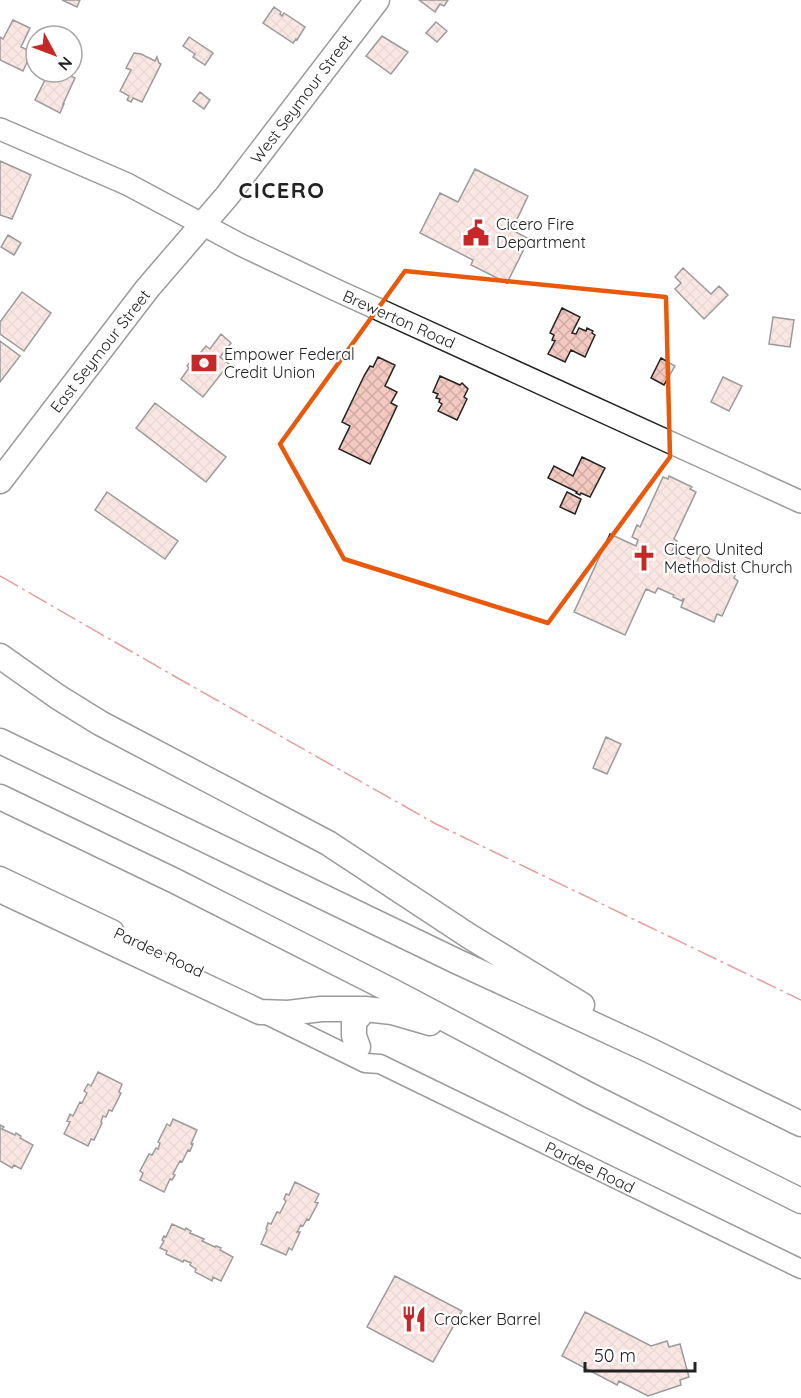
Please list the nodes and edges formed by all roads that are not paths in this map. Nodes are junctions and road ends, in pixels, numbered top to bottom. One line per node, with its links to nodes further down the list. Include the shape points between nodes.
1 (377, 0): 3 (highway, West Seymour Street)
2 (0, 129): 3 (main road, Brewerton Road, via 127,184)
3 (203, 225): 4 (highway, East Seymour Street, via 147,289); 5 (main road, Brewerton Road, via 336,290)
4 (0, 481)
5 (801, 502)
6 (0, 656): 16 (highway, via 100,723 328,843)
7 (0, 741): 16 (highway)
8 (0, 797): 15 (highway)
9 (0, 876): 13 (street, Pardee Road)
10 (0, 890): 12 (highway, Pardee Road)
11 (365, 1009): 13 (highway); 14 (highway, via 354,1022); 15 (highway, via 416,1018)
12 (260, 1012): 13 (highway); 17 (street, Pardee Road, via 365,1063)
13 (288, 1013): 14 (street, Pardee Road)
14 (358, 1047): 17 (street, Pardee Road)
15 (505, 1050): 19 (highway)
16 (649, 1050): 18 (highway)
17 (380, 1064): 20 (street, Pardee Road)
18 (801, 1124)
19 (801, 1201)
20 (801, 1269)

